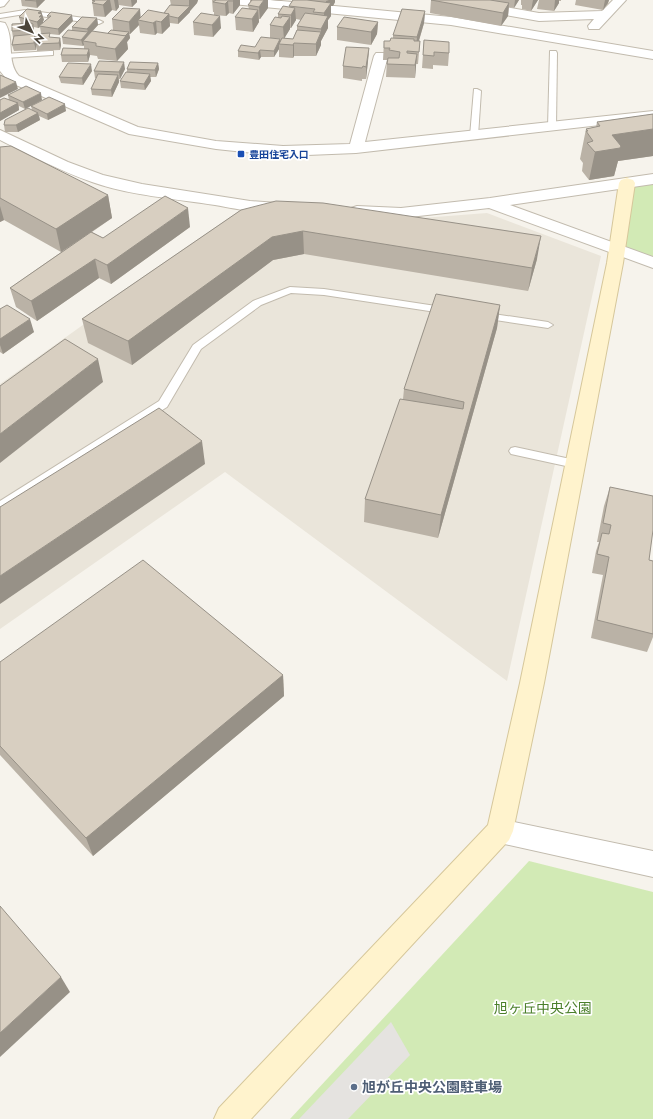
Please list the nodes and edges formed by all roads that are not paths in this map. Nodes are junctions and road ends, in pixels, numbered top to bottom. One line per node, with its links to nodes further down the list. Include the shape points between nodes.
1 (3, 0): 6 (street)
2 (232, 0): 7 (street)
3 (347, 0): 7 (street)
4 (444, 0): 8 (street, via 539,17)
5 (620, 0): 8 (street)
6 (0, 3)
7 (339, 11): 12 (street, via 451,21)
8 (603, 15): 12 (street)
9 (0, 16): 10 (lane, via 25,12)
10 (99, 22)
11 (0, 26): 16 (street)
12 (580, 42): 15 (street)
13 (50, 53): 16 (lane)
14 (553, 53): 20 (lane)
15 (653, 55)
16 (5, 56): 23 (street, via 7,72 14,79 134,131 260,150)
17 (381, 56): 23 (street)
18 (476, 91): 22 (lane)
19 (653, 115): 20 (street)
20 (552, 127): 22 (street)
21 (0, 134): 27 (street, via 98,179 142,189 250,206)
22 (474, 136): 23 (street)
23 (356, 148)
24 (653, 179): 25 (street)
25 (627, 183): 26 (street); 29 (street)
26 (490, 203): 28 (street, via 401,213); 29 (street)
27 (303, 208)
28 (339, 210)
29 (618, 250): 30 (street); 33 (street)
30 (653, 263)
31 (548, 325): 34 (lane, via 324,292 290,290 257,303 197,347 163,404)
32 (515, 451): 33 (lane)
33 (575, 464): 35 (street)
34 (0, 507)
35 (500, 831): 36 (street); 37 (street)
36 (653, 864)
37 (230, 1119)

